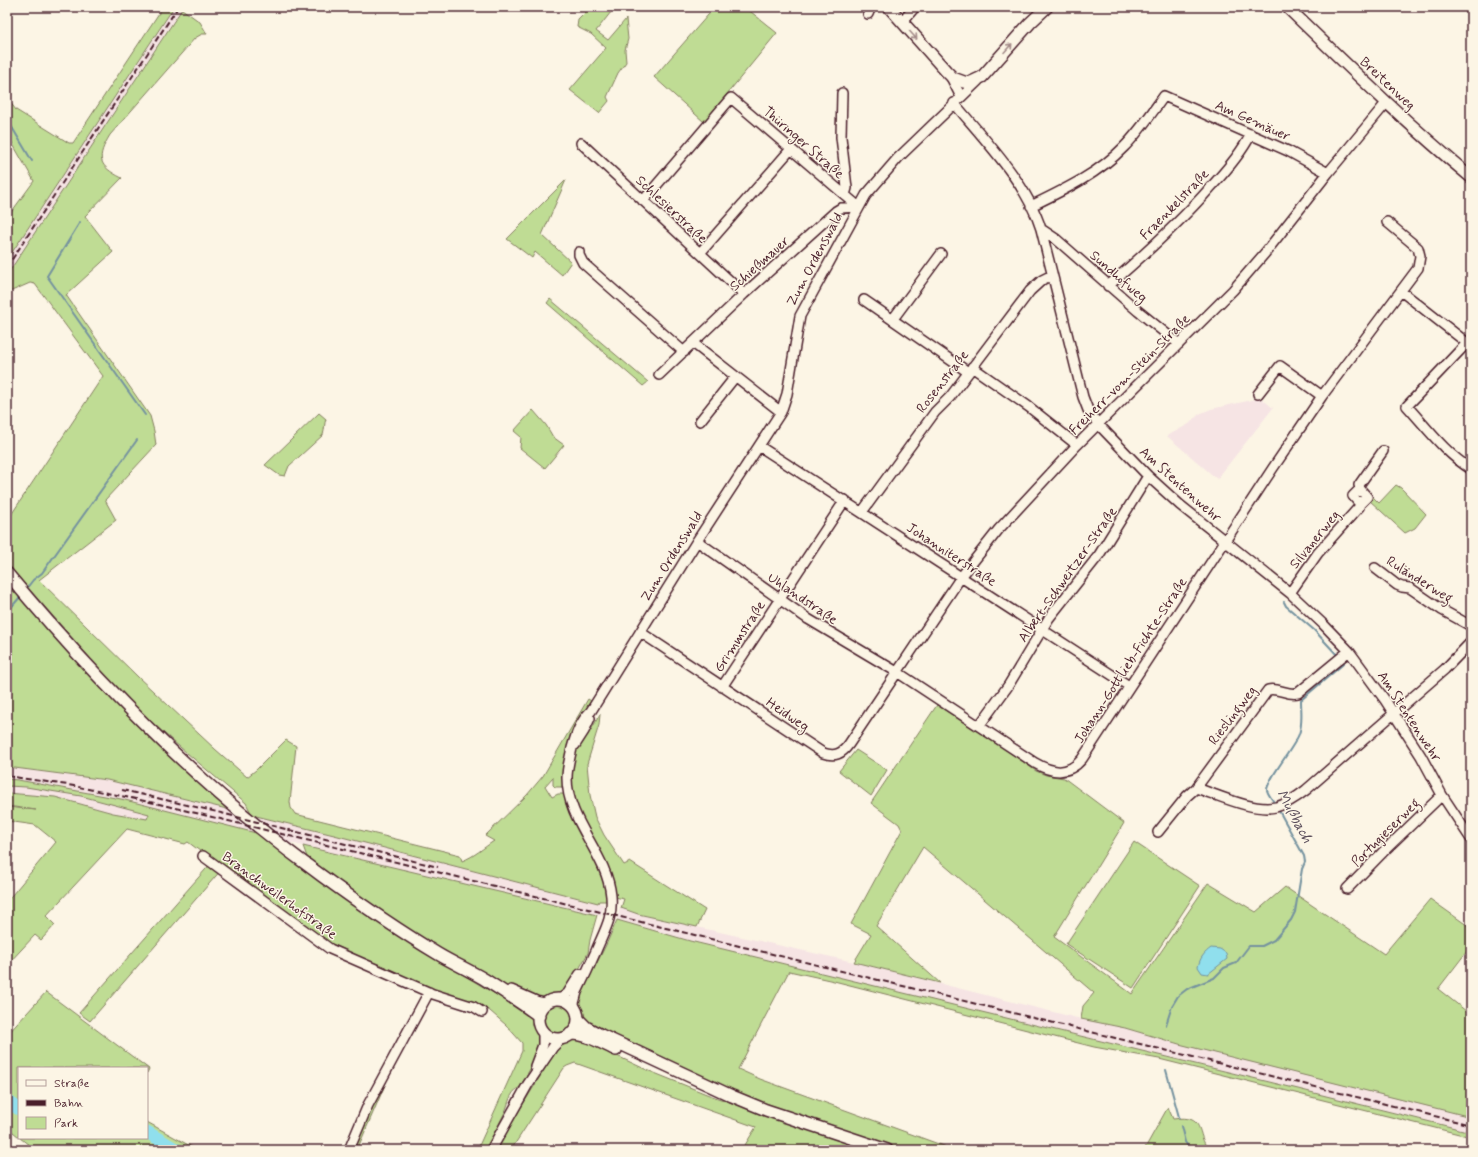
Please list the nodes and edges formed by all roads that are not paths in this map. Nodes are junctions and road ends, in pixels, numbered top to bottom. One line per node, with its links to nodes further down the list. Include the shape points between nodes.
1 (889, 7): 5 (main road)
2 (915, 7): 5 (street)
3 (1047, 7): 7 (main road, Zum Ordenswald, one-way to 3)
4 (1287, 7): 10 (main road, Breitenweg)
5 (902, 22): 6 (main road, one-way to 6)
6 (950, 75): 7 (main road, via 967,83); 9 (street)
7 (982, 77): 9 (street, Zum Ordenswald)
8 (842, 93): 17 (street, via 840,124 847,188)
9 (961, 97): 11 (street, Zum Ordenswald)
10 (1387, 102): 15 (street, Freiherr-vom-Stein-Straße); 16 (main road, Breitenweg)
11 (954, 103): 19 (street, Am Stentenwehr, via 1005,165); 20 (street, Zum Ordenswald, via 885,171)
12 (1251, 134): 15 (street, Am Gemäuer); 19 (street, Am Gemäuer, via 1164,96 1126,145 1100,168 1068,188); 27 (street, Fraenkelstraße, via 1221,176 1192,208)
13 (582, 143): 18 (street, Schlesierstraße)
14 (790, 149): 17 (street, Thüringer Straße); 18 (street, Thüringer Straße, via 731,98); 24 (street)
15 (1328, 173): 33 (street, Freiherr-vom-Stein-Straße, via 1247,274)
16 (1471, 177)
17 (845, 196): 20 (street, Thüringer Straße)
18 (643, 201): 24 (street, Schlesierstraße)
19 (1031, 206): 22 (street, Am Stentenwehr)
20 (859, 207): 29 (street, Schießmauer, via 836,211); 41 (street, Zum Ordenswald, via 800,316 787,394)
21 (1387, 222): 28 (street, Johann-Gottlieb-Fichte-Straße, via 1420,252 1418,268)
22 (1041, 229): 26 (street, Am Stentenwehr); 27 (street, Sundhofweg, via 1056,238)
23 (578, 252): 35 (street, via 583,263)
24 (700, 253): 29 (street, Schlesierstraße)
25 (941, 254): 31 (street)
26 (1052, 275): 36 (street, Rosenstraße, via 1030,291); 43 (street, Am Stentenwehr, via 1083,397)
27 (1108, 286): 33 (street, Sundhofweg)
28 (1401, 291): 34 (street); 40 (street, Johann-Gottlieb-Fichte-Straße)
29 (744, 294): 32 (street, Schießmauer)
30 (864, 300): 31 (street)
31 (893, 319): 36 (street)
32 (693, 343): 35 (street, Schießmauer); 38 (street)
33 (1180, 344): 43 (street, Freiherr-vom-Stein-Straße)
34 (1469, 345): 47 (street, via 1407,406 1446,449)
35 (684, 352): 37 (street, Schießmauer)
36 (970, 370): 44 (street, via 1029,407); 50 (street, Rosenstraße)
37 (659, 375)
38 (735, 377): 41 (street); 42 (street)
39 (1258, 394): 40 (street, via 1280,366)
40 (1322, 396): 52 (street, Johann-Gottlieb-Fichte-Straße)
41 (781, 412): 45 (street, Zum Ordenswald)
42 (700, 421)
43 (1098, 424): 44 (street, Freiherr-vom-Stein-Straße); 48 (street, Am Stentenwehr)
44 (1077, 445): 55 (street, Freiherr-vom-Stein-Straße, via 1010,516)
45 (759, 446): 49 (street, Johanniterstraße); 51 (street, Zum Ordenswald)
46 (1383, 451): 56 (street, Silvanerweg, via 1353,496 1360,504 1359,507 1318,553)
47 (1471, 469)
48 (1148, 476): 52 (street, Am Stentenwehr); 59 (street, Albert-Schweitzer-Straße, via 1099,555)
49 (845, 500): 50 (street, Johanniterstraße); 57 (street, Grimmstraße)
50 (862, 512): 55 (street, Johanniterstraße)
51 (697, 541): 57 (street, Uhlandstraße); 60 (street, Zum Ordenswald)
52 (1225, 541): 56 (street, Am Stentenwehr); 64 (street, Johann-Gottlieb-Fichte-Straße)
53 (1375, 568): 58 (street, Ruländerweg, via 1397,585 1410,588)
54 (7, 573): 75 (main road, via 120,700 231,804 321,875 380,917 439,955)
55 (961, 577): 59 (street, Johanniterstraße); 63 (street, Freiherr-vom-Stein-Straße)
56 (1290, 593): 62 (street, Am Stentenwehr, via 1333,634)
57 (780, 600): 63 (street, Uhlandstraße); 65 (street, Grimmstraße)
58 (1471, 626)
59 (1042, 630): 64 (street, Johanniterstraße); 67 (street, Albert-Schweitzer-Straße, via 1008,686)
60 (640, 632): 65 (street, Heidweg); 74 (street, Zum Ordenswald, via 591,711 584,731 572,750 567,771 570,799 576,817 606,873 611,897 609,922)
61 (1471, 642): 66 (street)
62 (1344, 656): 66 (street, Am Stentenwehr, via 1375,686); 68 (street, Rieslingweg, via 1298,692 1292,694 1268,690)
63 (897, 672): 65 (street, Heidweg, via 845,750 835,756 823,754); 67 (street, Johann-Gottlieb-Fichte-Straße)
64 (1129, 686): 67 (street, Johann-Gottlieb-Fichte-Straße, via 1082,758 1069,769 1059,771 1044,768)
65 (722, 687)
66 (1394, 714): 68 (street, via 1297,797 1277,806 1255,806); 69 (street, Am Stentenwehr)
67 (979, 726)
68 (1196, 788): 70 (street, Rieslingweg)
69 (1442, 795): 71 (street, Am Stentenwehr); 73 (street, Portugieserweg)
70 (1158, 832)
71 (1471, 839)
72 (203, 856): 76 (street, Branchweilerhofstraße, via 330,949)
73 (1347, 889)
74 (596, 950): 77 (street, Zum Ordenswald, via 570,990); 80 (street, Zum Ordenswald, via 577,992 574,1003)
75 (483, 979): 78 (main road); 81 (main road)
76 (429, 992): 79 (street, Branchweilerhofstraße); 86 (street, via 368,1105)
77 (560, 999): 78 (main road); 80 (main road, via 568,1002)
78 (545, 1004): 81 (main road)
79 (482, 1012)
80 (577, 1014): 83 (main road, via 576,1027); 85 (main road, via 583,1025 593,1031)
81 (539, 1016): 82 (main road)
82 (543, 1031): 83 (main road, via 553,1038); 84 (street, via 543,1045)
83 (566, 1036): 84 (street, via 550,1050); 85 (main road, via 586,1037 684,1080)
84 (528, 1084): 87 (street)
85 (732, 1096): 88 (main road, via 766,1110)
86 (349, 1150)
87 (491, 1150)
88 (888, 1150)

